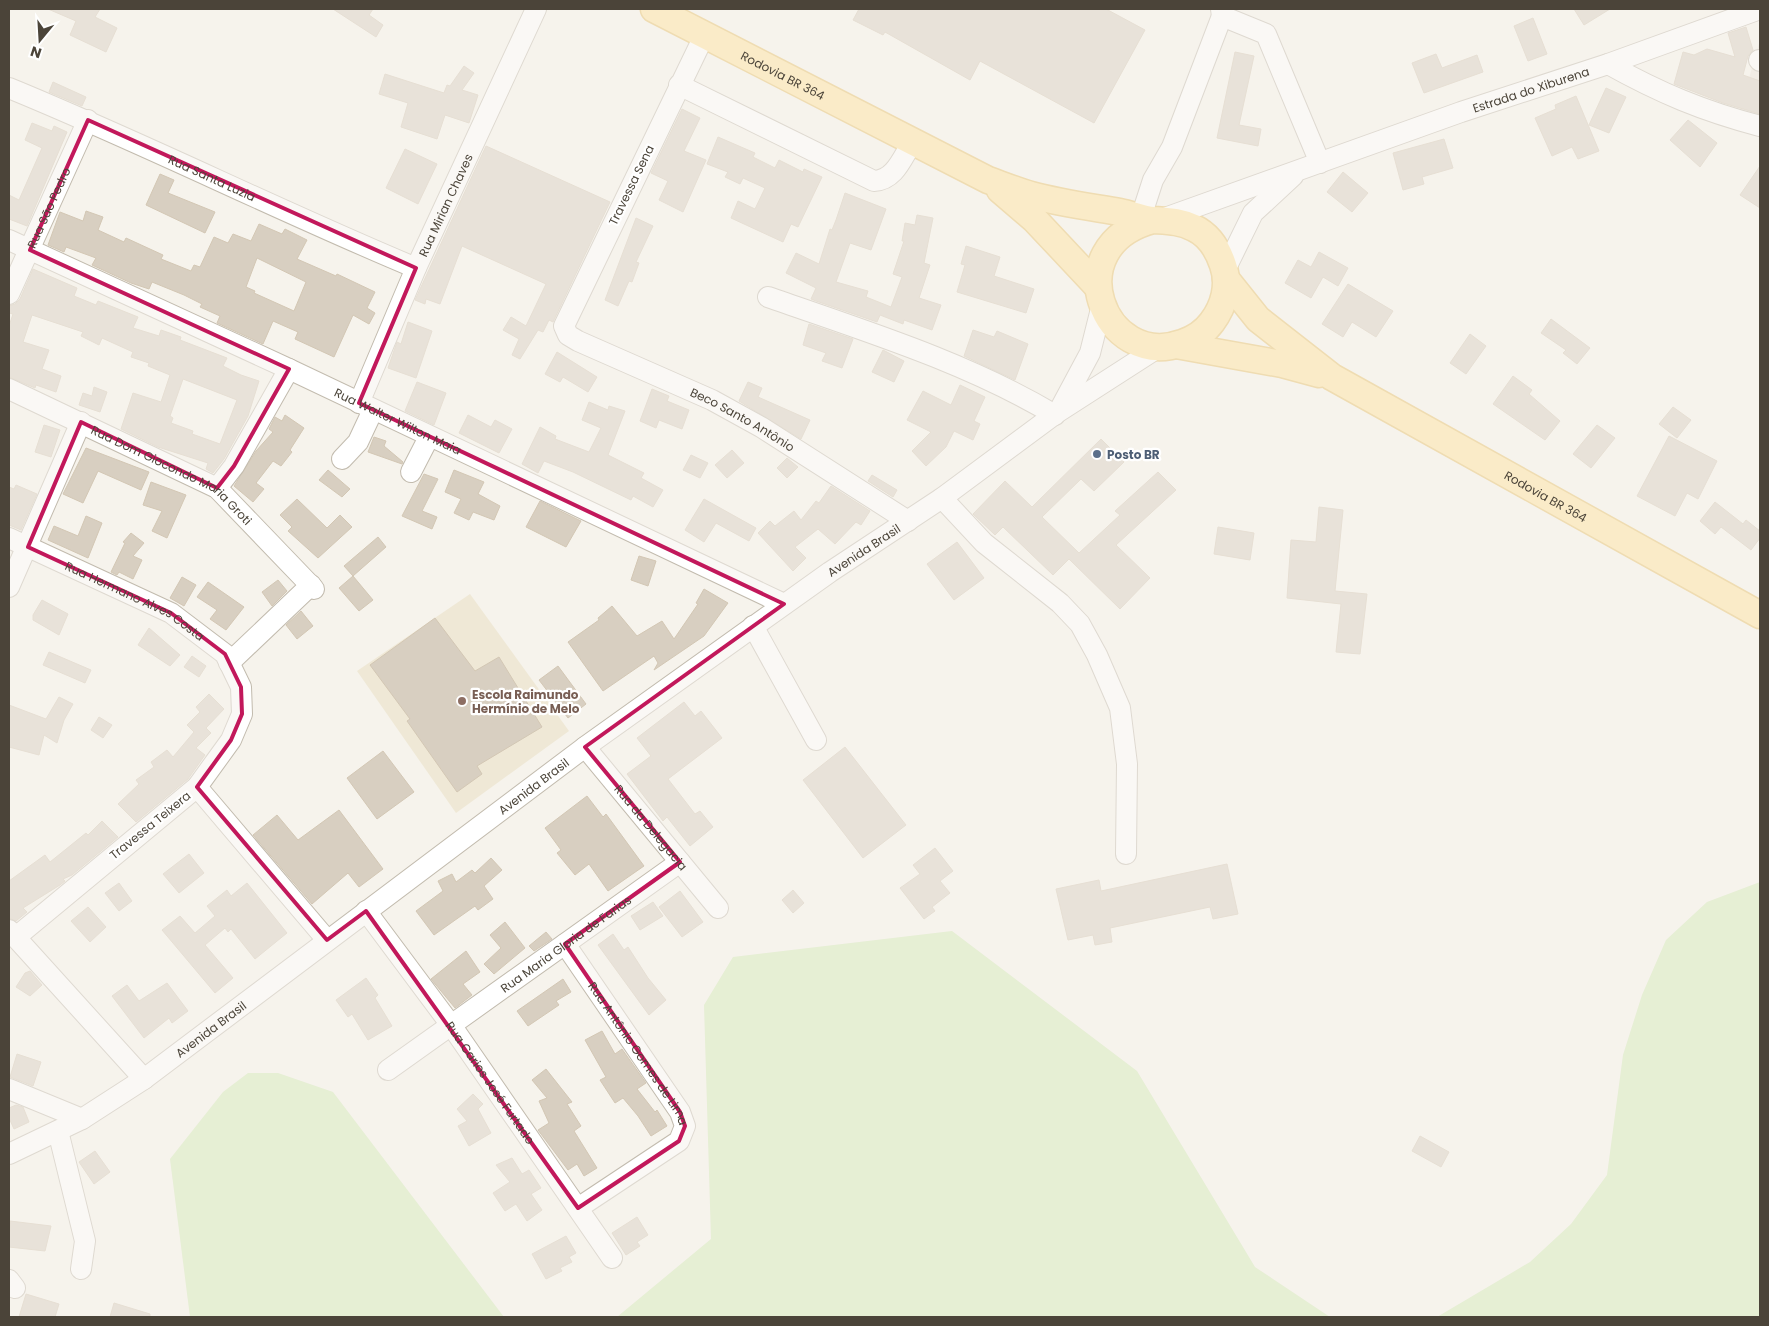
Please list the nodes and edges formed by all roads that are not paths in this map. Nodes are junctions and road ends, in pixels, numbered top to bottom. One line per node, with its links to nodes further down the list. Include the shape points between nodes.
1 (536, 9): 17 (street, Rua Mirian Chaves)
2 (654, 9): 5 (main road, Rodovia BR 364)
3 (1760, 9): 6 (street, Estrada do Xiburena)
4 (1222, 13): 12 (street, via 1266,34); 14 (street, via 1172,147 1153,180)
5 (704, 36): 7 (street, Travessa Sena); 11 (main road, Rodovia BR 364)
6 (1608, 64): 10 (street, via 1699,109); 12 (street, Estrada do Xiburena)
7 (679, 86): 11 (street, via 874,181 890,176); 22 (street, Travessa Sena, via 567,316 564,326)
8 (9, 88): 9 (street, Rua Santa Luzia)
9 (88, 120): 16 (street, Rua São Pedro); 17 (street, Rua Santa Luzia)
10 (1760, 126)
11 (913, 141): 13 (main road, Rodovia BR 364)
12 (1310, 166): 14 (street, Estrada do Xiburena); 18 (street, Estrada do Xiburena, via 1253,213)
13 (988, 180): 14 (main road, Rodovia BR 364, via 1030,195); 20 (main road, Rodovia BR 364, via 1035,220)
14 (1152, 219): 18 (main road, Rodovia BR 364, via 1179,222 1202,234 1219,253); 20 (main road, via 1124,232 1112,242 1099,271)
15 (9, 240): 16 (street, Rua Walter Wilton Maia)
16 (30, 250): 19 (street, Rua São Pedro); 24 (street, Rua Walter Wilton Maia)
17 (416, 268): 27 (street, Rua Mirian Chaves)
18 (1225, 274): 23 (main road, via 1225,298 1208,328 1193,339); 25 (main road, Rodovia BR 364, via 1258,319)
19 (9, 294)
20 (1100, 296): 23 (main road, Rodovia BR 364, via 1111,322 1124,335 1141,343); 28 (street, Avenida Brasil, via 1090,352)
21 (768, 297): 28 (street, via 881,336 987,379)
22 (568, 335): 35 (street, Beco Santo Antônio, via 712,400 761,426)
23 (1167, 346): 25 (main road, Rodovia BR 364, via 1282,364); 28 (street, Avenida Brasil)
24 (289, 369): 27 (street, Rua Walter Wilton Maia); 33 (street, via 234,466)
25 (1332, 377): 40 (main road, Rodovia BR 364)
26 (9, 389): 29 (street, Rua Dom Giocondo Maria Groti)
27 (366, 407): 30 (street, Rua Walter Wilton Maia); 31 (street, Rua Mirian Chaves, via 358,442)
28 (1056, 414): 34 (street, Avenida Brasil)
29 (81, 422): 33 (street, Rua Dom Giocondo Maria Groti); 37 (street)
30 (429, 437): 32 (street); 39 (street, Rua Walter Wilton Maia)
31 (342, 459)
32 (411, 472)
33 (217, 488): 42 (street, Rua Dom Giocondo Maria Groti, via 313,587)
34 (942, 498): 35 (street, Avenida Brasil); 47 (street, via 984,543 1060,603 1080,624 1097,655 1120,708 1127,764)
35 (908, 521): 39 (street, Avenida Brasil)
36 (9, 538): 37 (street, Rua Hermano Alves Costa)
37 (28, 547): 38 (street); 42 (street, Rua Hermano Alves Costa, via 171,613 225,654)
38 (9, 587)
39 (784, 604): 41 (street, Avenida Brasil)
40 (1760, 615)
41 (753, 626): 44 (street); 45 (street, Avenida Brasil)
42 (230, 663): 43 (street, Rua Hermano Alves Costa)
43 (241, 687): 46 (street, Travessa Teixera, via 242,714 232,740)
44 (816, 740)
45 (585, 747): 48 (street, Rua da Delegacia); 50 (street, Avenida Brasil)
46 (197, 786): 51 (street, Travessa Teixera); 52 (street)
47 (1126, 854)
48 (680, 862): 49 (street, Rua da Delegacia); 53 (street, Rua Maria Gloria de Farias)
49 (718, 908)
50 (366, 911): 52 (street, Avenida Brasil); 54 (street, Rua Carios José Furtado)
51 (13, 933): 56 (street)
52 (327, 940): 56 (street, Avenida Brasil)
53 (565, 944): 54 (street, Rua Maria Gloria de Farias); 61 (street, Rua Antônio Gomes de Lima, via 680,1112 685,1126 679,1141)
54 (451, 1025): 55 (street, Rua Maria Gloria de Farias); 61 (street, Rua Carios José Furtado)
55 (388, 1070)
56 (144, 1079): 58 (street, Avenida Brasil)
57 (9, 1089): 58 (street)
58 (82, 1119): 59 (street, Avenida Brasil)
59 (58, 1131): 60 (street, Avenida Brasil); 63 (street, via 85,1241)
60 (9, 1154)
61 (578, 1208): 62 (street, Rua Carios José Furtado)
62 (612, 1258)
63 (81, 1269)

